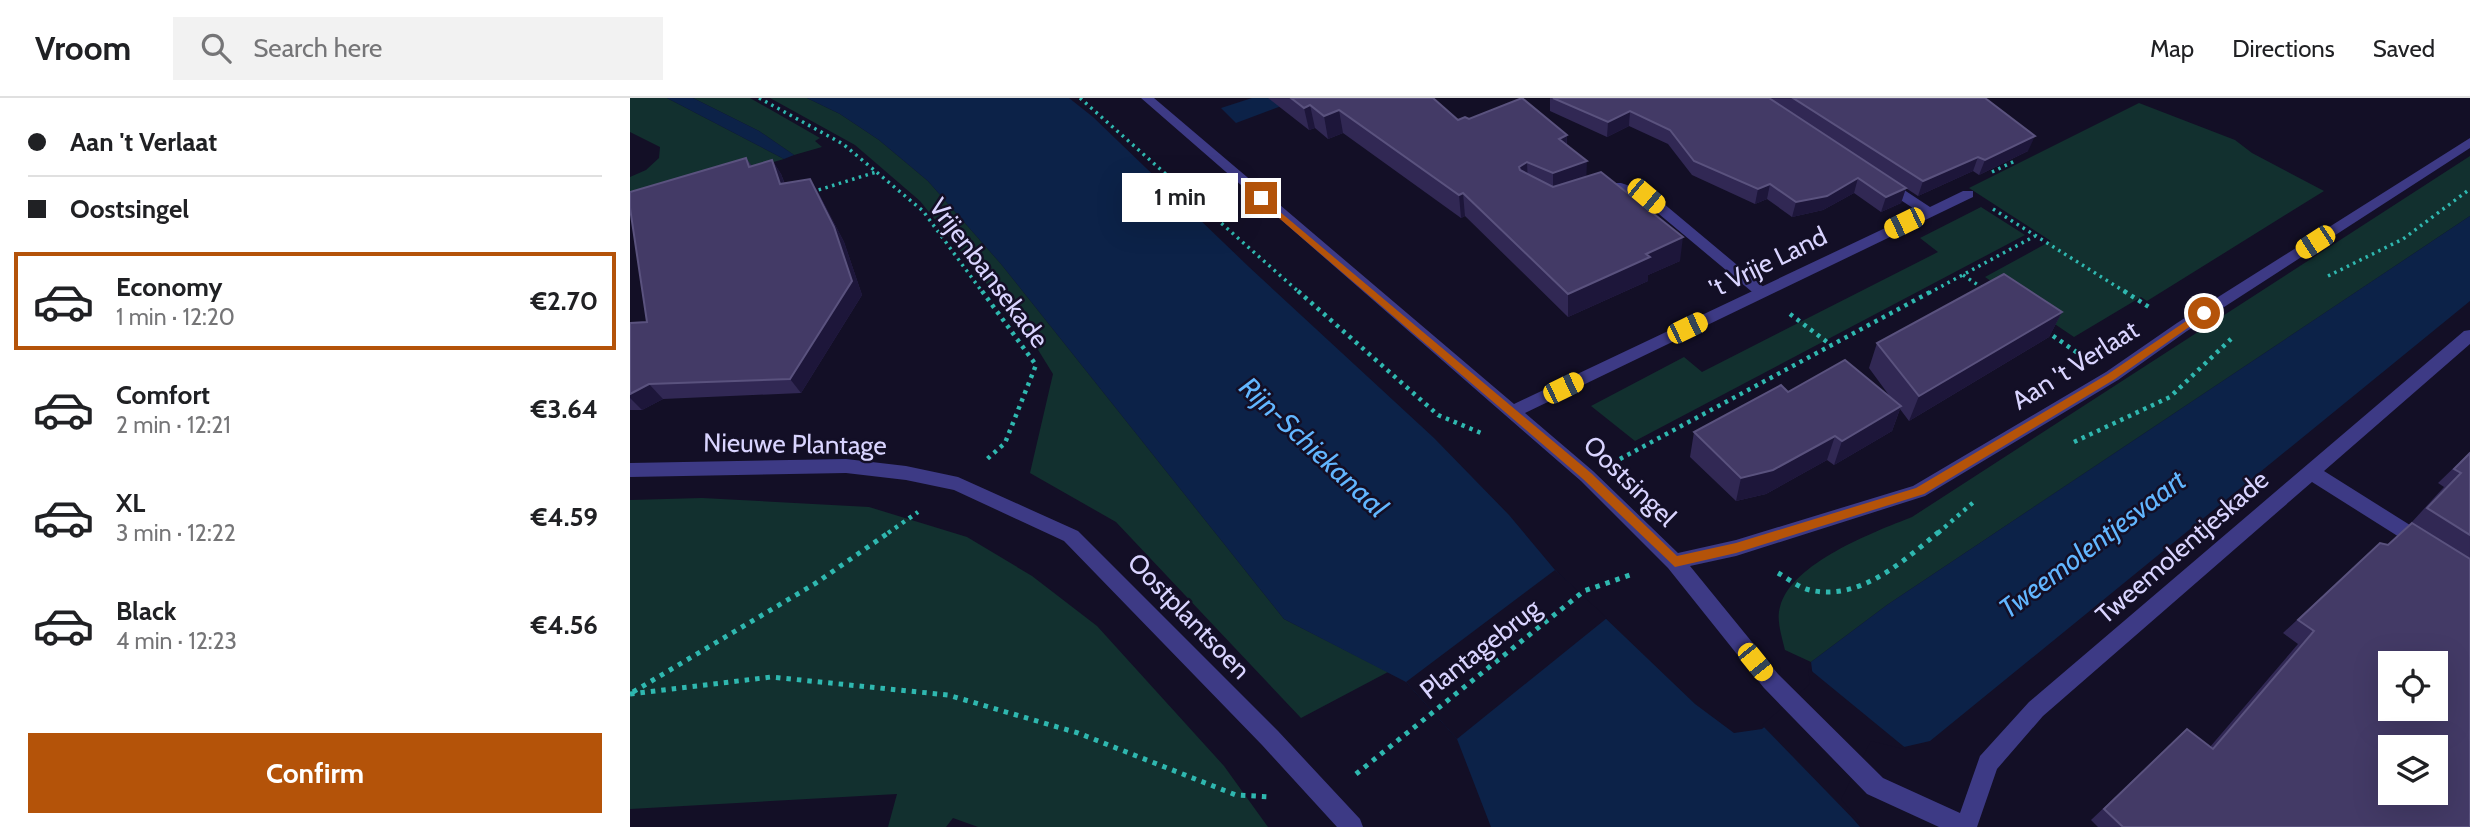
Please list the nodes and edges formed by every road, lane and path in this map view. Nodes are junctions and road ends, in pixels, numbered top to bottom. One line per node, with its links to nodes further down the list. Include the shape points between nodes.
1 (760, 98): 5 (path, Vrijenbansekade, via 843,144)
2 (1080, 98): 21 (path, via 1438,415)
3 (1147, 98): 20 (street, Oostsingel)
4 (2470, 142): 15 (street, Aan 't Verlaat)
5 (876, 172): 9 (path); 25 (path, Vrijenbansekade, via 923,211 1036,365 1005,443)
6 (1870, 174): 10 (street)
7 (1579, 192): 14 (street, via 1621,187 1646,196)
8 (1968, 194): 10 (street, 't Vrije Land); 11 (path)
9 (802, 195)
10 (1927, 211): 14 (street, 't Vrije Land)
11 (2035, 236): 12 (path); 15 (path)
12 (1964, 275): 13 (path); 18 (path)
13 (1986, 290)
14 (1762, 293): 18 (path); 20 (street, 't Vrije Land)
15 (2182, 327): 19 (street, Aan 't Verlaat)
16 (2043, 329): 19 (path)
17 (2470, 335): 23 (street, Tweemolentjeskade)
18 (1831, 345): 24 (path)
19 (2112, 376): 27 (street, Aan 't Verlaat, via 1919,491 1736,548)
20 (1513, 412): 24 (street, Oostsingel)
21 (1488, 436)
22 (630, 470): 25 (street, Nieuwe Plantage, via 846,466)
23 (2309, 471): 26 (street); 31 (street, Tweemolentjeskade, via 2036,709 1989,762)
24 (1587, 476): 27 (street, Oostsingel)
25 (958, 484): 28 (path, via 816,583); 29 (street, Oostplantsoen, via 1071,536)
26 (2435, 551)
27 (1675, 562): 29 (path, Plantagebrug, via 1584,592); 31 (street, Oostsingel, via 1771,681 1875,786)
28 (630, 694): 29 (path, via 771,677 948,695 1078,733 1236,795)
29 (1327, 799): 30 (street, Oostplantsoen)
30 (1352, 827)
31 (1966, 827)

